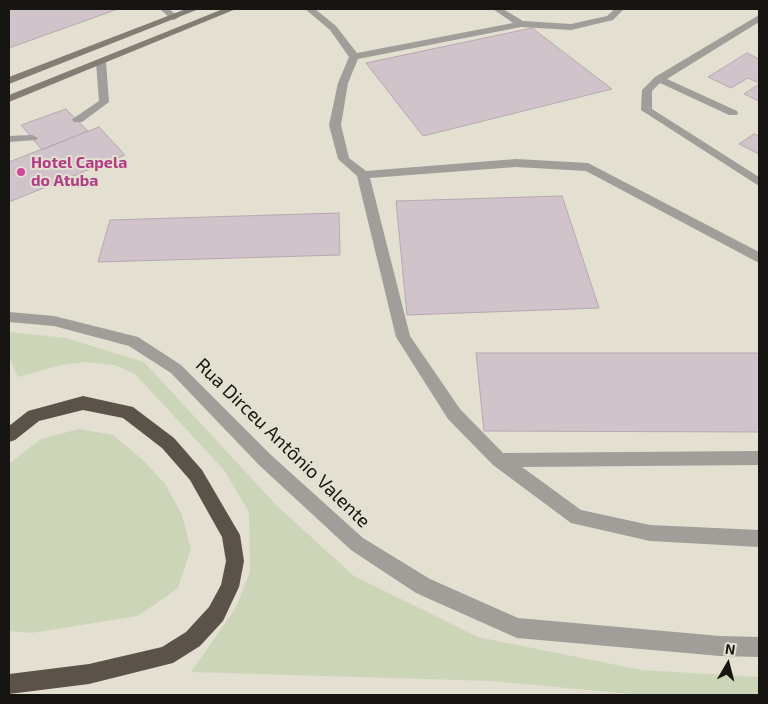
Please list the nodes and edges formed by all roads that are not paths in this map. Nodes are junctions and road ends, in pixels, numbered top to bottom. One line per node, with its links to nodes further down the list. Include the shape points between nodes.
1 (164, 9): 7 (street)
2 (194, 9): 7 (main road)
3 (231, 9): 11 (main road)
4 (310, 9): 10 (street, via 333,28)
5 (497, 9): 9 (street)
6 (620, 9): 9 (street, via 610,18 571,27)
7 (174, 16): 13 (main road)
8 (759, 18): 12 (street)
9 (521, 24): 10 (street)
10 (354, 57): 19 (street, via 343,83 335,124 344,160)
11 (101, 62): 14 (main road); 16 (street, via 104,102)
12 (659, 79): 15 (street); 20 (street, via 647,90 646,110)
13 (9, 81)
14 (9, 99)
15 (733, 113)
16 (78, 120)
17 (32, 138): 18 (street)
18 (9, 139)
19 (363, 175): 21 (street, via 516,163 588,168); 25 (street, via 403,337 454,414)
20 (759, 182)
21 (759, 258)
22 (9, 317): 27 (street, Rua Dirceu Antônio Valente, via 54,321 133,341 176,369 264,460 357,544 423,586 517,628)
23 (9, 435): 28 (highway, via 34,416 83,403 127,412 168,443 196,475 231,536 235,561 230,587 216,614 194,638 166,656 89,674)
24 (759, 458): 25 (street)
25 (499, 460): 26 (street, via 577,516 650,534)
26 (759, 539)
27 (759, 648)
28 (9, 684)

